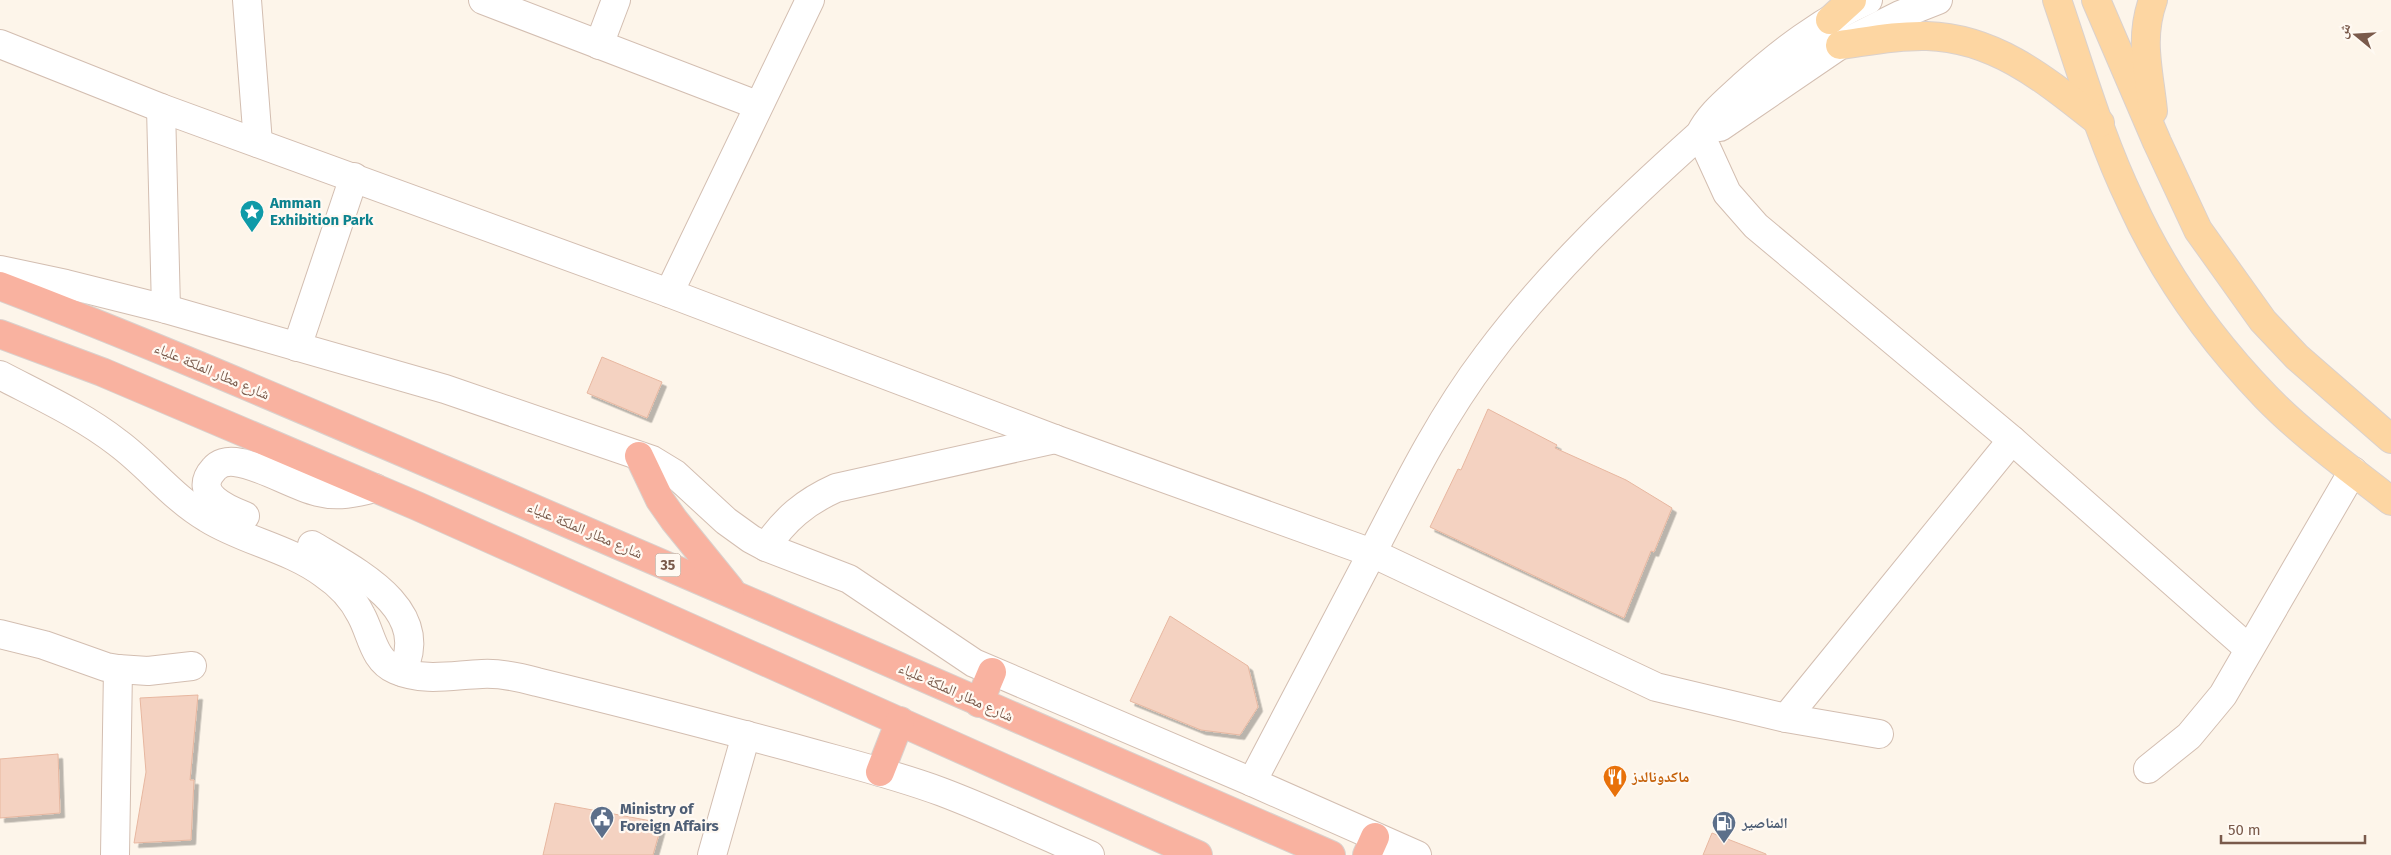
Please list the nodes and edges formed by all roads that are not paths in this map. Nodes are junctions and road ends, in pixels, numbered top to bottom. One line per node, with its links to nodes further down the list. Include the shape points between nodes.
1 (247, 0): 20 (street)
2 (483, 0): 13 (street)
3 (616, 0): 13 (street)
4 (810, 0): 15 (street)
5 (1852, 0): 11 (main road)
6 (1868, 0): 11 (street)
7 (1938, 0): 14 (street)
8 (2056, 0): 17 (main road)
9 (2096, 0): 19 (main road)
10 (2153, 0): 19 (main road, via 2146,18 2144,48)
11 (1830, 20): 18 (street, via 1773,59 1711,116)
12 (0, 44): 16 (street)
13 (599, 45): 15 (street)
14 (1840, 45): 17 (main road, via 1903,36 1928,36 1978,45 2024,65); 18 (street, via 1719,127)
15 (758, 105): 24 (street)
16 (161, 108): 20 (street); 25 (street)
17 (2100, 123): 33 (main road, via 2130,202 2175,284 2202,323 2267,398)
18 (1700, 134): 31 (street, via 1719,179 1751,221); 37 (street, via 1578,248 1486,356 1410,476)
19 (2157, 142): 30 (main road, via 2198,230 2263,321 2297,357)
20 (258, 143): 21 (street)
21 (354, 177): 24 (street); 27 (street)
22 (0, 270): 25 (street)
23 (0, 286): 38 (highway, شارع مطار الملكة علياء / 35, via 114,330)
24 (669, 293): 29 (street)
25 (166, 309): 27 (street)
26 (0, 334): 34 (highway, via 102,372)
27 (297, 348): 32 (street, via 474,398)
28 (0, 375): 43 (street, via 99,429 207,518 325,574 361,615 382,660)
29 (1055, 438): 36 (street, via 836,488 796,511); 37 (street)
30 (2391, 439)
31 (2012, 440): 40 (street); 46 (street)
32 (638, 456): 36 (street, via 664,466 726,521); 38 (highway, via 660,500)
33 (2353, 471): 35 (main road); 40 (street)
34 (374, 488): 43 (street, via 347,494 319,492 234,461 214,469 208,483 211,497 222,507 312,545 383,593 401,612 409,630 410,652); 47 (highway)
35 (2391, 501)
36 (766, 547): 44 (street, via 849,579 959,654)
37 (1372, 553): 46 (street, via 1638,680 1678,693); 52 (street)
38 (732, 592): 45 (highway, شارع مطار الملكة علياء / 35)
39 (0, 634): 42 (street)
40 (2249, 649): 50 (street, via 2237,673 2207,716 2170,753)
41 (192, 666): 42 (street, via 139,671)
42 (118, 669): 54 (street)
43 (402, 672): 49 (street, via 438,678 483,674 521,678)
44 (992, 672): 45 (highway); 52 (street)
45 (979, 703): 59 (highway, شارع مطار الملكة علياء / 35)
46 (1786, 718): 48 (street)
47 (900, 721): 51 (highway); 58 (highway)
48 (1879, 734)
49 (754, 737): 51 (street); 55 (street); 56 (street)
50 (2148, 769)
51 (880, 772): 57 (street, via 942,792)
52 (1252, 782): 53 (street)
53 (1371, 846): 60 (street)
54 (115, 855)
55 (712, 855)
56 (724, 855)
57 (1090, 855)
58 (1198, 855)
59 (1331, 855)
60 (1417, 855)

